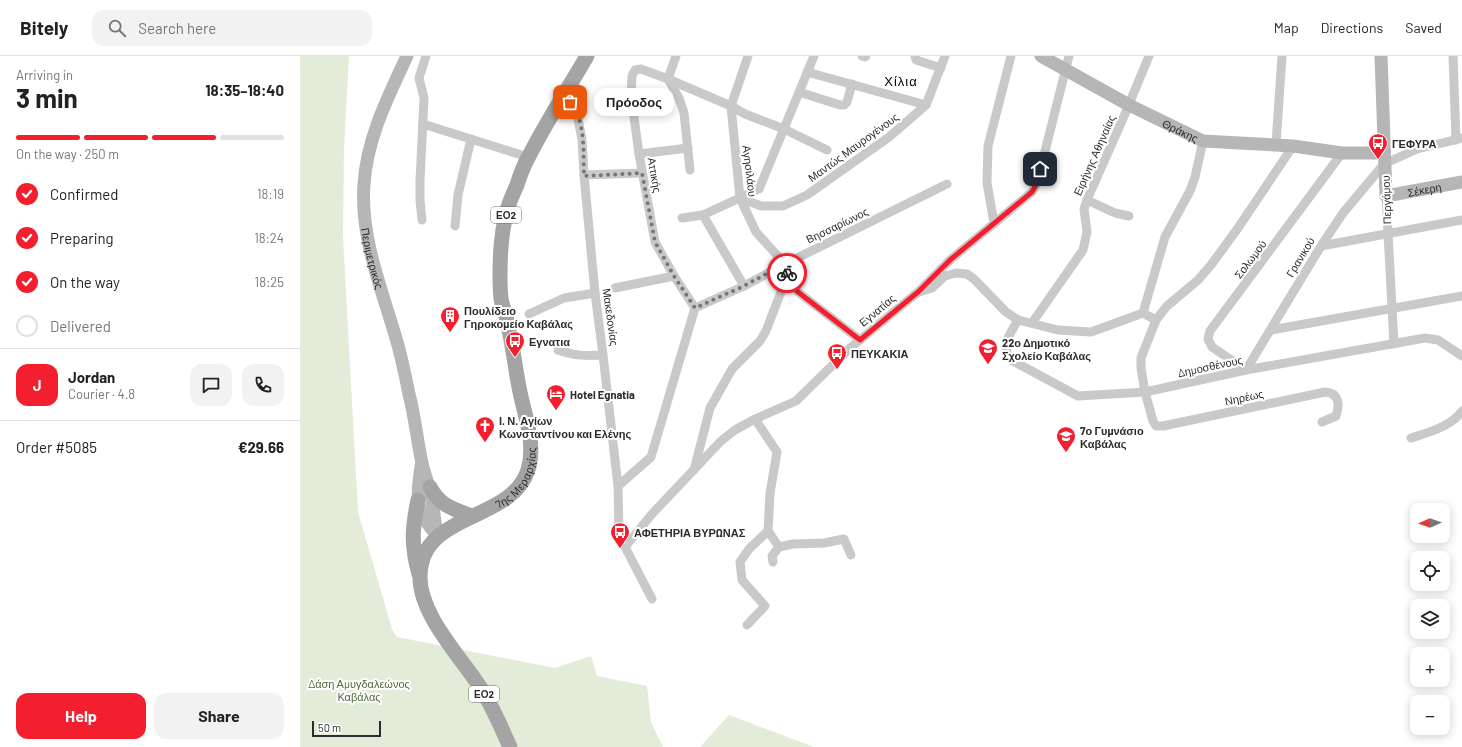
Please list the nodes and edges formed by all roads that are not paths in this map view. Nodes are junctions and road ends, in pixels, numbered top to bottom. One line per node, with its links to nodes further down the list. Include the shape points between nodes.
1 (407, 56): 85 (street, Περιμετρικός, via 382,109 372,138 364,185 364,206 376,274 396,337 416,420)
2 (426, 56): 28 (street, via 419,78 424,98)
3 (587, 56): 24 (main road, 7ης Μεραρχίας / ΕΟ2)
4 (676, 56): 21 (street)
5 (748, 56): 27 (street, Αγησιλάου)
6 (814, 56): 20 (street)
7 (862, 56): 8 (street)
8 (866, 56)
9 (915, 56): 18 (street, via 916,60)
10 (945, 56): 18 (street, Μαντώς Μαυρογένους)
11 (1011, 56): 54 (street, via 988,146 988,184)
12 (1041, 56): 19 (street, Θράκης)
13 (1069, 56): 19 (street, Εγνατίας)
14 (1149, 56): 26 (street, Ειρήνης Αθηναίας)
15 (1282, 56): 33 (street)
16 (1381, 56): 40 (street, Περγάμου)
17 (1453, 56): 31 (street)
18 (941, 68): 25 (street, Μαντώς Μαυρογένους)
19 (1066, 70): 26 (street, Θράκης); 54 (street, Εγνατίας, via 1037,183 1032,192)
20 (807, 72): 22 (street); 23 (street)
21 (668, 79): 27 (street); 35 (street, via 684,113); 38 (street, Αττικής, via 641,69 633,73 631,95)
22 (852, 84): 23 (street, via 844,105); 25 (street)
23 (799, 92): 29 (street)
24 (565, 94): 39 (main road, 7ης Μεραρχίας / ΕΟ2); 43 (street, Μακεδονίας, via 576,109 580,122)
25 (926, 105): 47 (street, Μαντώς Μαυρογένους, via 889,137 807,195 783,206 761,206)
26 (1129, 105): 32 (street, Θράκης); 48 (street, Ειρήνης Αθηναίας)
27 (731, 106): 29 (street); 47 (street, Αγησιλάου)
28 (423, 124): 30 (street); 52 (street, via 420,200)
29 (784, 129): 36 (street); 47 (street, via 759,189)
30 (472, 139): 39 (street); 55 (street, via 458,195)
31 (1459, 139): 40 (street)
32 (1203, 140): 33 (street, Θράκης); 68 (street, via 1194,181 1165,238)
33 (1276, 144): 34 (street, Θράκης)
34 (1293, 146): 37 (street, Θράκης); 71 (street, via 1211,265 1198,280 1167,306)
35 (688, 148): 38 (street); 41 (street)
36 (827, 150)
37 (1342, 153): 40 (street, Θράκης); 79 (street, Σολωμού, via 1210,332 1208,339 1212,346)
38 (639, 154): 42 (street, Αττικής)
39 (528, 157): 90 (main road, 7ης Μεραρχίας / ΕΟ2, via 507,209 500,253 501,298 530,435 530,463 517,490 502,501)
40 (1384, 158): 46 (street, Περγάμου); 57 (street, Γρανικού)
41 (690, 170)
42 (642, 173): 43 (street); 59 (street, Αττικής, via 655,242)
43 (584, 176): 64 (street, Μακεδονίας)
44 (1462, 182): 46 (street, Σέκερη)
45 (947, 184): 58 (street, Βησσαρίωνος)
46 (1386, 196): 56 (street, Περγάμου)
47 (740, 198): 49 (street); 58 (street, Αγησιλάου, via 756,232)
48 (1087, 200): 50 (street, via 1115,213); 72 (street, Ειρήνης Αθηναίας, via 1084,209 1087,232 1083,250)
49 (703, 215): 51 (street); 61 (street)
50 (1129, 216)
51 (682, 218)
52 (422, 220)
53 (1462, 220): 56 (street)
54 (994, 223): 63 (street, Εγνατίας, via 950,260)
55 (455, 226)
56 (1387, 234): 57 (street); 67 (street, Περγάμου)
57 (1321, 246): 73 (street, Γρανικού)
58 (784, 264): 60 (street, Αγησιλάου); 61 (street, Βησσαρίωνος)
59 (674, 276): 62 (street); 66 (street, Αττικής)
60 (789, 281): 74 (street, Αγησιλάου, via 798,292); 86 (street, via 784,284 760,341 732,369 710,408)
61 (744, 286): 66 (street, Βησσαρίωνος)
62 (615, 288)
63 (918, 292): 70 (street, via 932,288 945,276 967,274 1006,312); 74 (street, Εγνατίας)
64 (595, 293): 69 (street, via 564,298); 77 (street, Μακεδονίας)
65 (1462, 296): 67 (street)
66 (695, 308): 87 (street, via 651,457)
67 (1391, 310): 73 (street); 75 (street, Περγάμου)
68 (1143, 313): 71 (street); 72 (street, via 1091,332 1058,330)
69 (529, 314)
70 (1018, 320): 72 (street); 80 (street, Δημοσθένους, via 1005,343 1006,352 1011,360 1078,396)
71 (1156, 320): 80 (street, via 1142,358)
72 (1032, 323)
73 (1271, 330): 79 (street, Γρανικού)
74 (860, 340): 82 (street, Εγνατίας, via 796,401)
75 (1394, 344): 78 (street, Δημοσθένους, via 1438,340); 79 (street, Δημοσθένους)
76 (558, 350): 77 (street, via 583,356)
77 (604, 355): 87 (street, Μακεδονίας)
78 (1462, 356)
79 (1246, 370): 80 (street, Δημοσθένους)
80 (1145, 392): 83 (street, Νηρέως, via 1156,426 1325,392 1332,393 1336,396 1336,416)
81 (1462, 412): 84 (street, via 1440,428)
82 (755, 419): 86 (street, Εγνατίας, via 721,441); 91 (street, via 777,452 770,493)
83 (1322, 422)
84 (1411, 438)
85 (422, 464): 88 (street, Περιμετρικός); 89 (street, Περιμετρικός)
86 (694, 471): 93 (street, Εγνατίας, via 652,514)
87 (618, 486): 93 (street, Μακεδονίας, via 619,533)
88 (430, 487): 90 (main road, via 440,501); 92 (street, Περιμετρικός)
89 (418, 500): 92 (street, Περιμετρικός, via 422,518); 97 (main road, via 412,537)
90 (472, 516): 92 (main road, 7ης Μεραρχίας / ΕΟ2)
91 (768, 531): 94 (street); 99 (street, via 749,549 740,562 742,580 765,606)
92 (438, 536): 97 (main road, 7ης Μεραρχίας / ΕΟ2, via 424,557)
93 (625, 547): 98 (street)
94 (779, 547): 95 (street, via 844,539); 96 (street, via 772,556)
95 (851, 555)
96 (773, 562)
97 (420, 575): 100 (main road, 7ης Μεραρχίας / ΕΟ2, via 420,588 430,614 480,688)
98 (652, 599)
99 (747, 624)
100 (510, 747)

